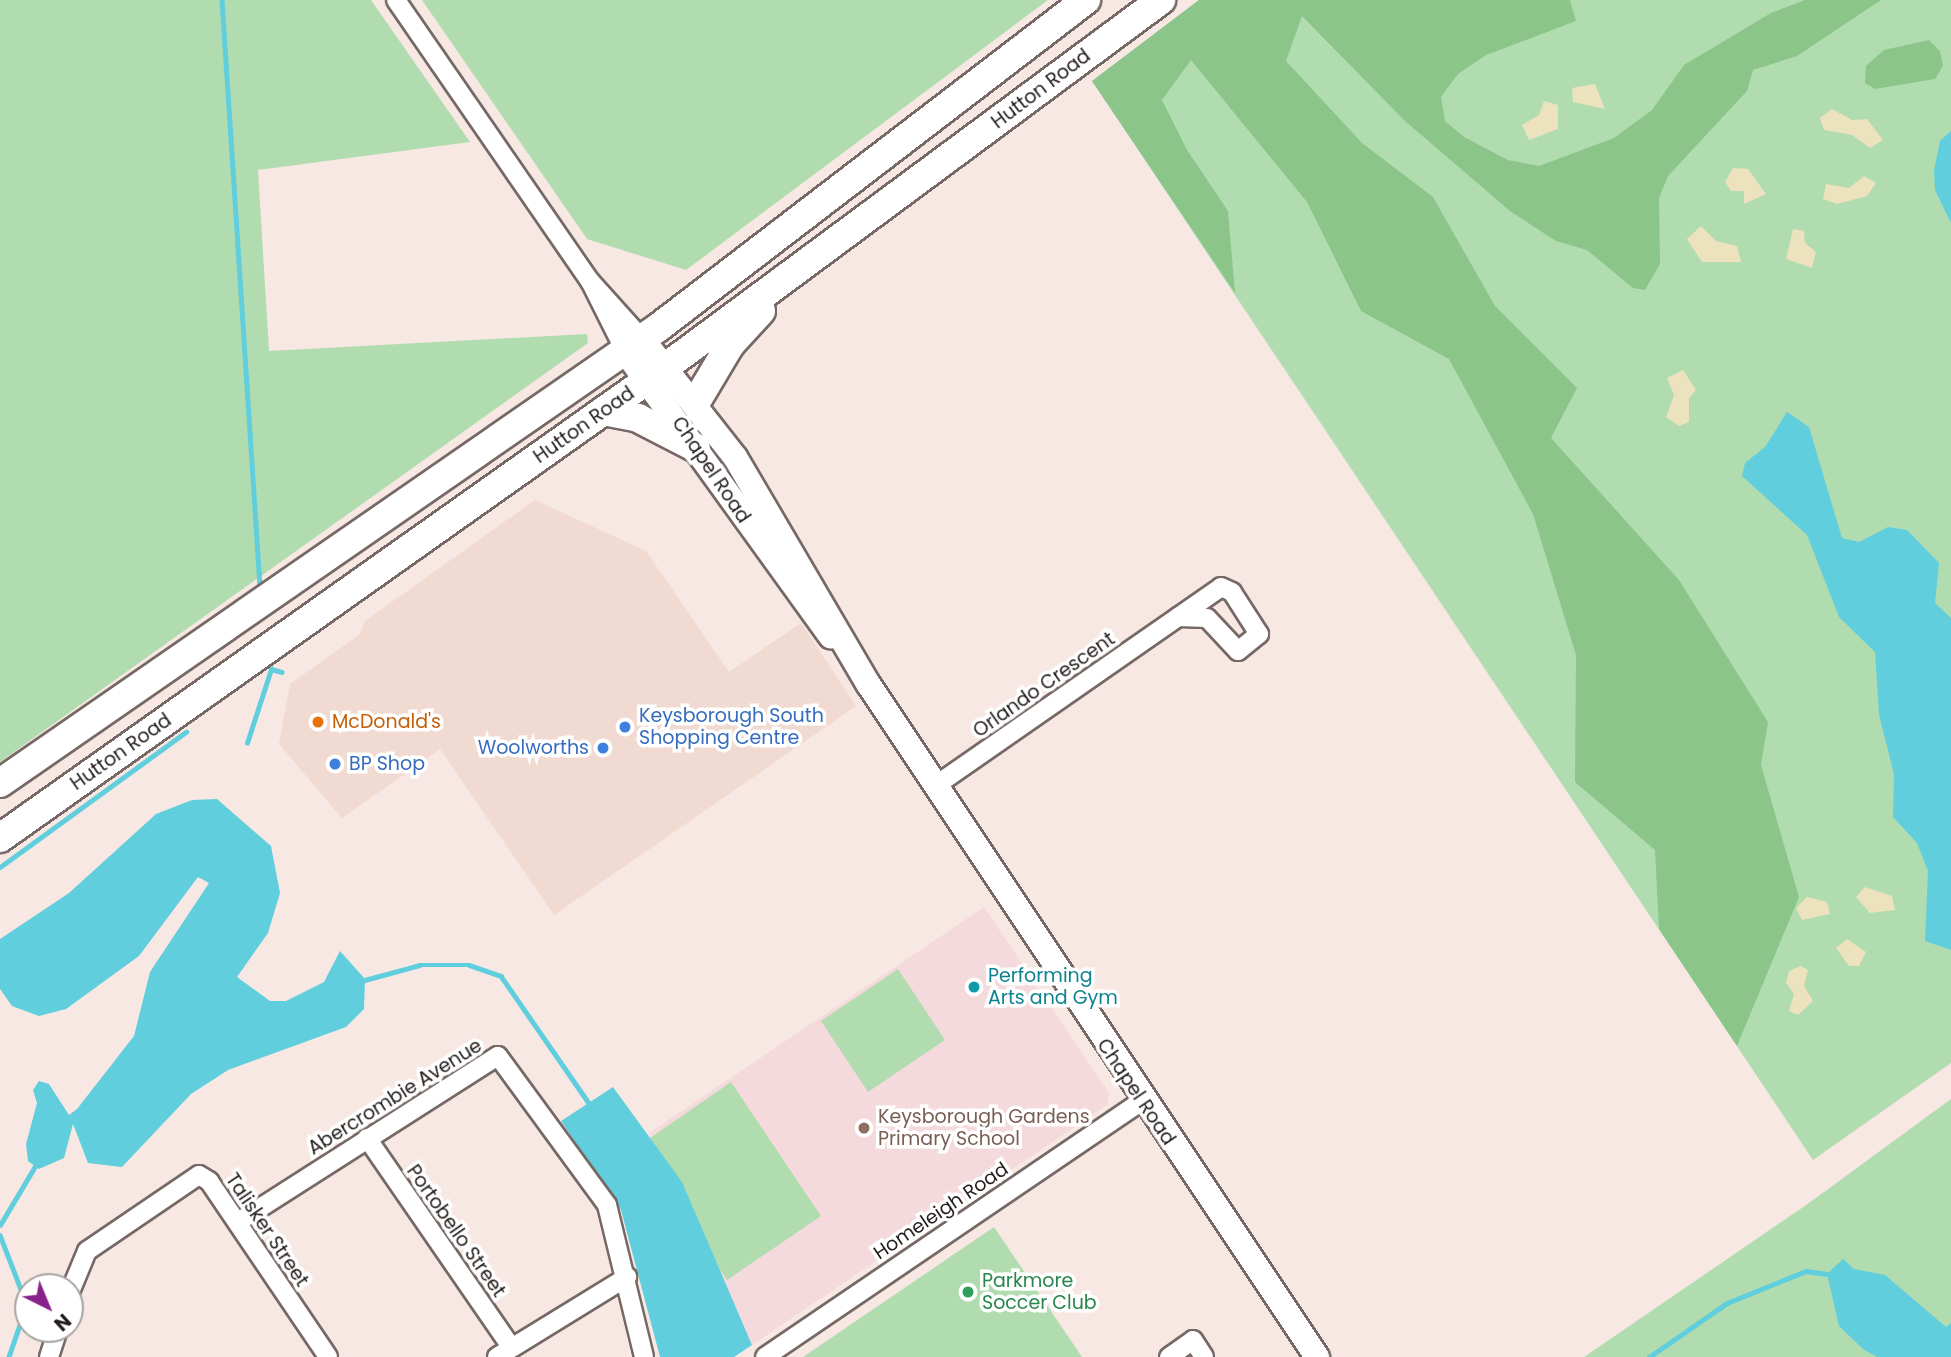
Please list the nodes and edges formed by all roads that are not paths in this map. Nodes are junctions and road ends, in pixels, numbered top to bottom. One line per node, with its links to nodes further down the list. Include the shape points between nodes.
1 (396, 0): 5 (street, Chapel Road)
2 (1086, 0): 5 (main road, Hutton Road)
3 (1161, 0): 4 (main road, Hutton Road)
4 (782, 279): 6 (main road, Hutton Road); 7 (main road, via 717,364)
5 (634, 345): 6 (main road, Chapel Road); 12 (main road, Hutton Road)
6 (657, 373): 7 (main road, Chapel Road); 8 (main road, Hutton Road); 9 (main road, Chapel Road)
7 (696, 402): 11 (main road, Chapel Road)
8 (603, 411): 9 (main road, via 638,418); 14 (main road, Hutton Road)
9 (696, 448): 11 (main road, Chapel Road, via 822,631)
10 (1178, 617): 13 (street, Orlando Crescent)
11 (846, 649): 13 (main road, Chapel Road)
12 (0, 783)
13 (935, 786): 15 (main road, Chapel Road)
14 (0, 838)
15 (1141, 1101): 23 (street, Homeleigh Road); 26 (main road, Chapel Road)
16 (367, 1138): 17 (street, Abercrombie Avenue); 19 (street, Abercrombie Avenue, via 484,1060 502,1057 607,1205); 20 (street, Portobello Street)
17 (238, 1222): 18 (street, Talisker Street, via 209,1181 194,1176 87,1251); 21 (street, Talisker Street)
18 (78, 1273)
19 (627, 1277): 20 (street); 22 (street, Abercrombie Avenue)
20 (504, 1352)
21 (328, 1357)
22 (644, 1357)
23 (765, 1357)
24 (1169, 1357): 25 (street, via 1193,1340)
25 (1204, 1357)
26 (1317, 1357)

